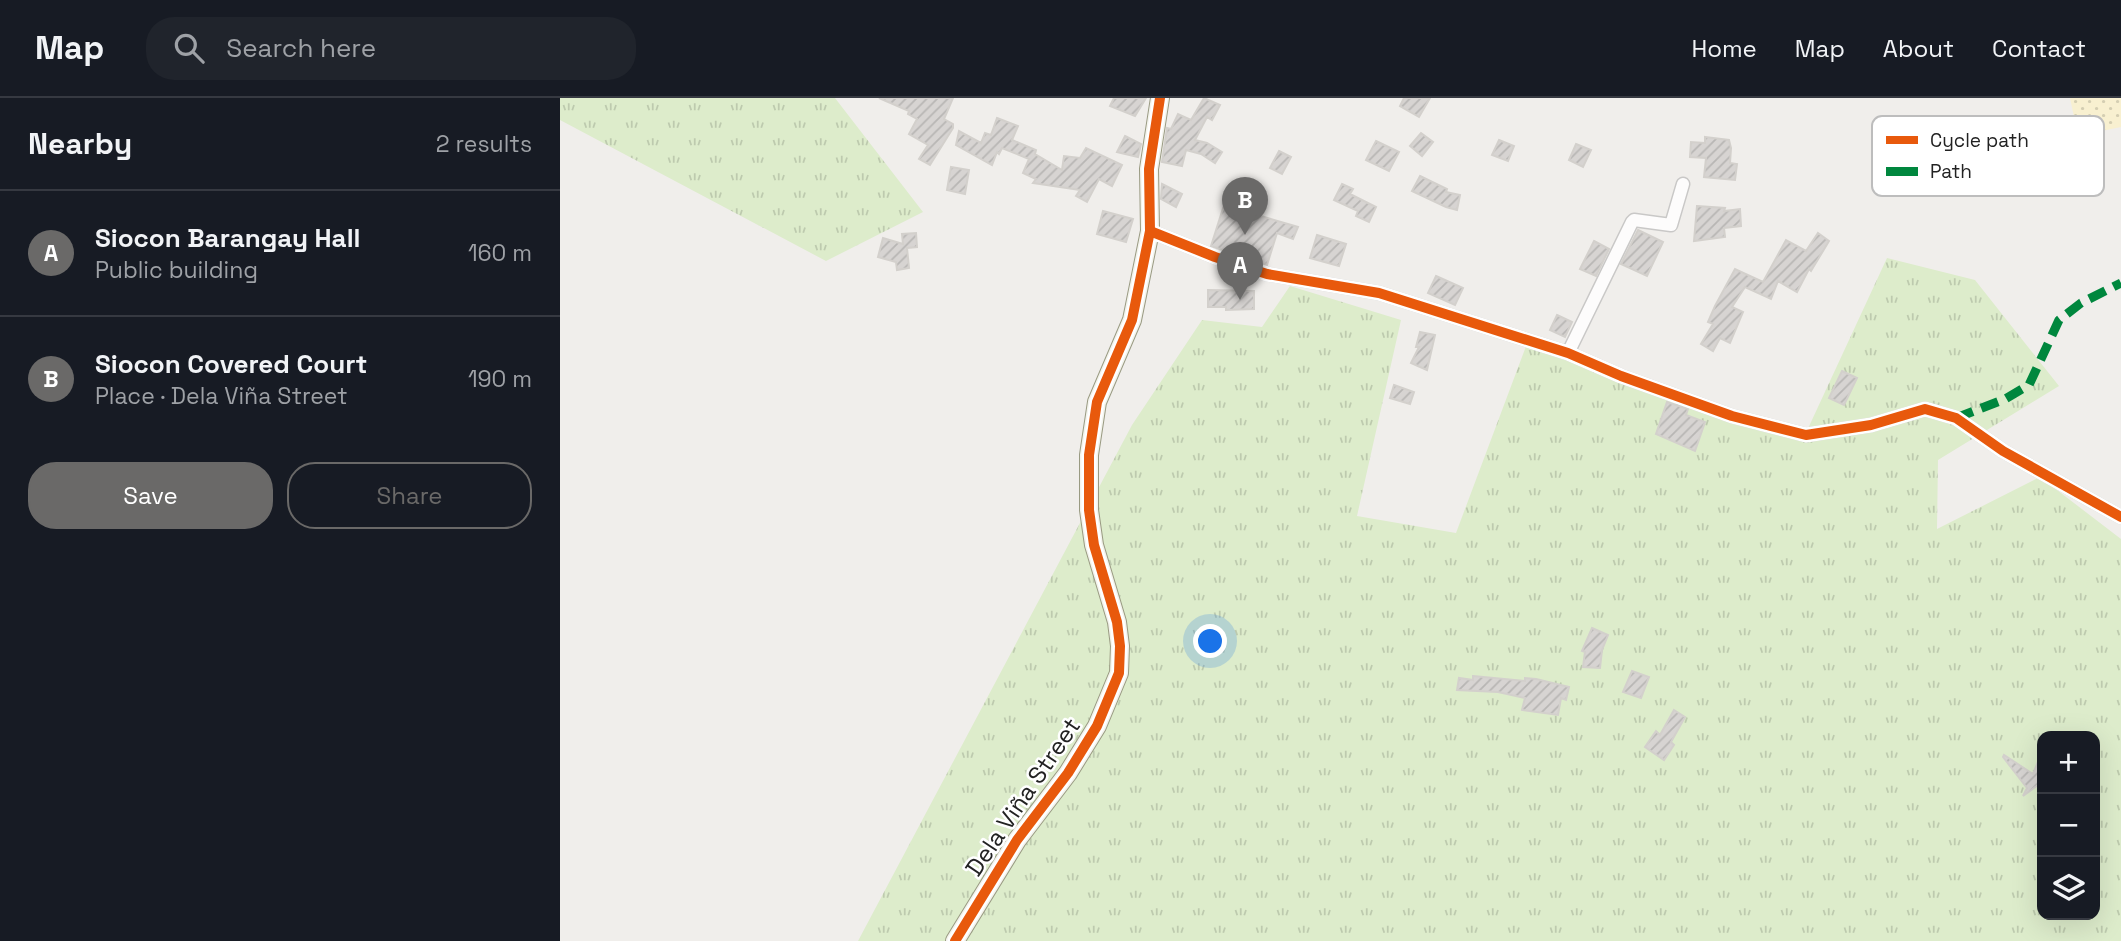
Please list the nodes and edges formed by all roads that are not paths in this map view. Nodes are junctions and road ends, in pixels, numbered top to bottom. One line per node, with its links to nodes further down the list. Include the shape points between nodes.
1 (1160, 98): 3 (street, Dela Viña Street, via 1149,169)
2 (1683, 184): 4 (street, via 1671,225 1632,222)
3 (1150, 231): 4 (street, via 1267,274 1379,293); 6 (street, Dela Viña Street, via 1132,320 1097,402 1089,455 1089,510 1094,545 1117,622 1119,673 1068,773 1017,841)
4 (1568, 353): 5 (street, via 1732,416 1806,435 1871,425 1925,409 1956,418 2003,451)
5 (2121, 517)
6 (955, 941)

